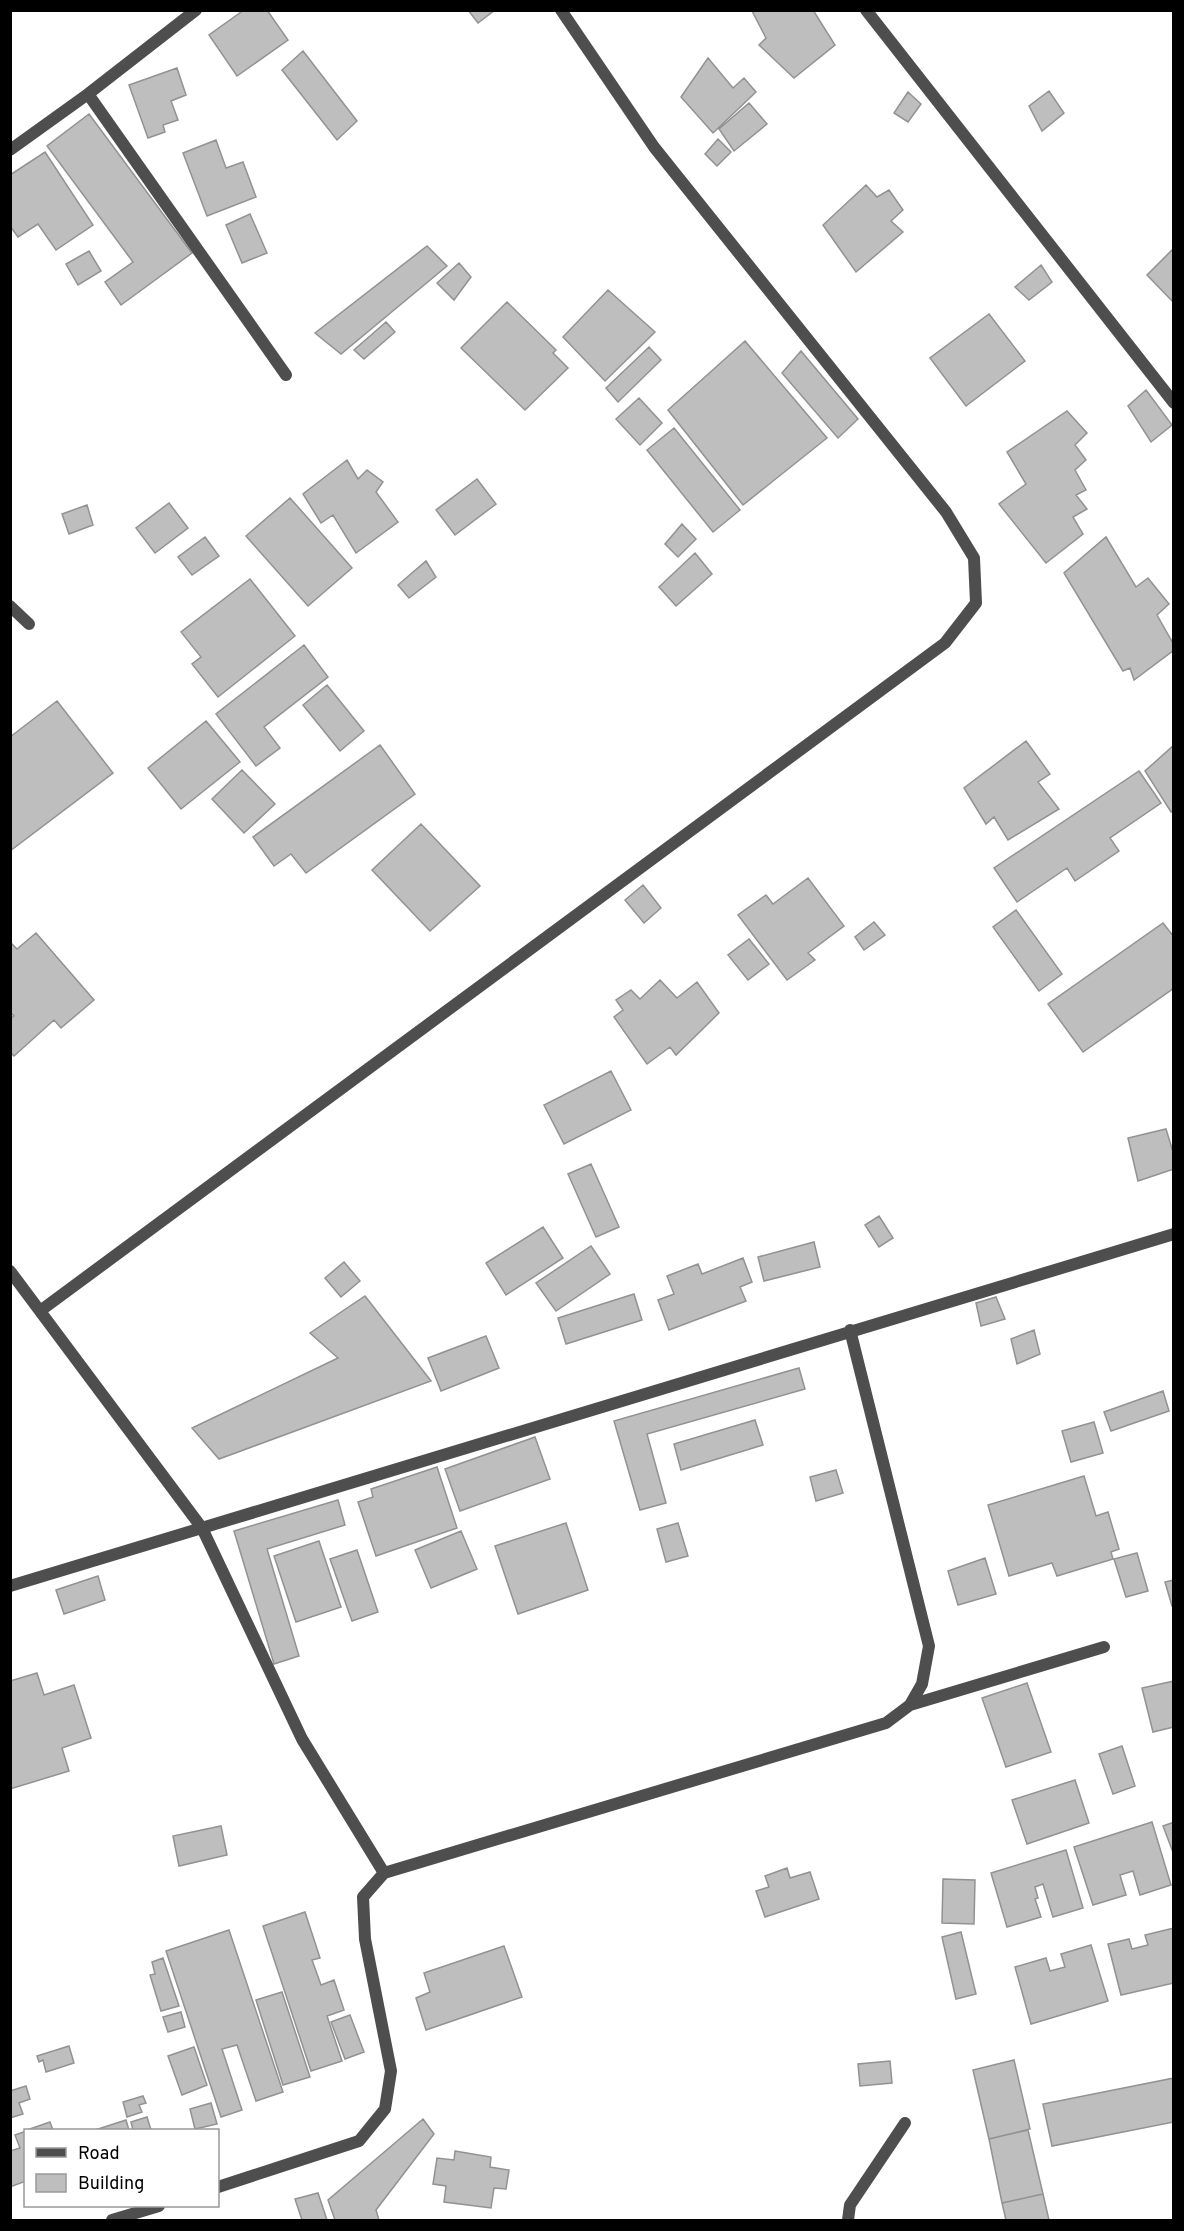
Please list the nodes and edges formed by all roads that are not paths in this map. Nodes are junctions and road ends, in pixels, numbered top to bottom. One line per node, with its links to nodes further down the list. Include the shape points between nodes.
1 (196, 10): 4 (street)
2 (561, 10): 12 (street, via 654,147 946,512 974,558 976,603 945,643)
3 (866, 10): 7 (street)
4 (88, 94): 5 (street); 6 (street)
5 (10, 150)
6 (286, 375)
7 (1173, 403)
8 (10, 606): 9 (street)
9 (28, 624)
10 (1173, 1234): 13 (street)
11 (10, 1271): 12 (street)
12 (40, 1311): 14 (street)
13 (850, 1330): 14 (street); 17 (street, via 929,1646 922,1684)
14 (202, 1528): 15 (street); 18 (street, via 302,1739)
15 (10, 1586)
16 (1104, 1647): 17 (street)
17 (910, 1705): 18 (street, via 886,1723)
18 (384, 1873): 20 (street, via 363,1897 364,1939 391,2071 385,2109 359,2141)
19 (905, 2123): 23 (street, via 850,2205)
20 (219, 2187)
21 (153, 2207): 22 (street)
22 (112, 2220)
23 (848, 2220)

